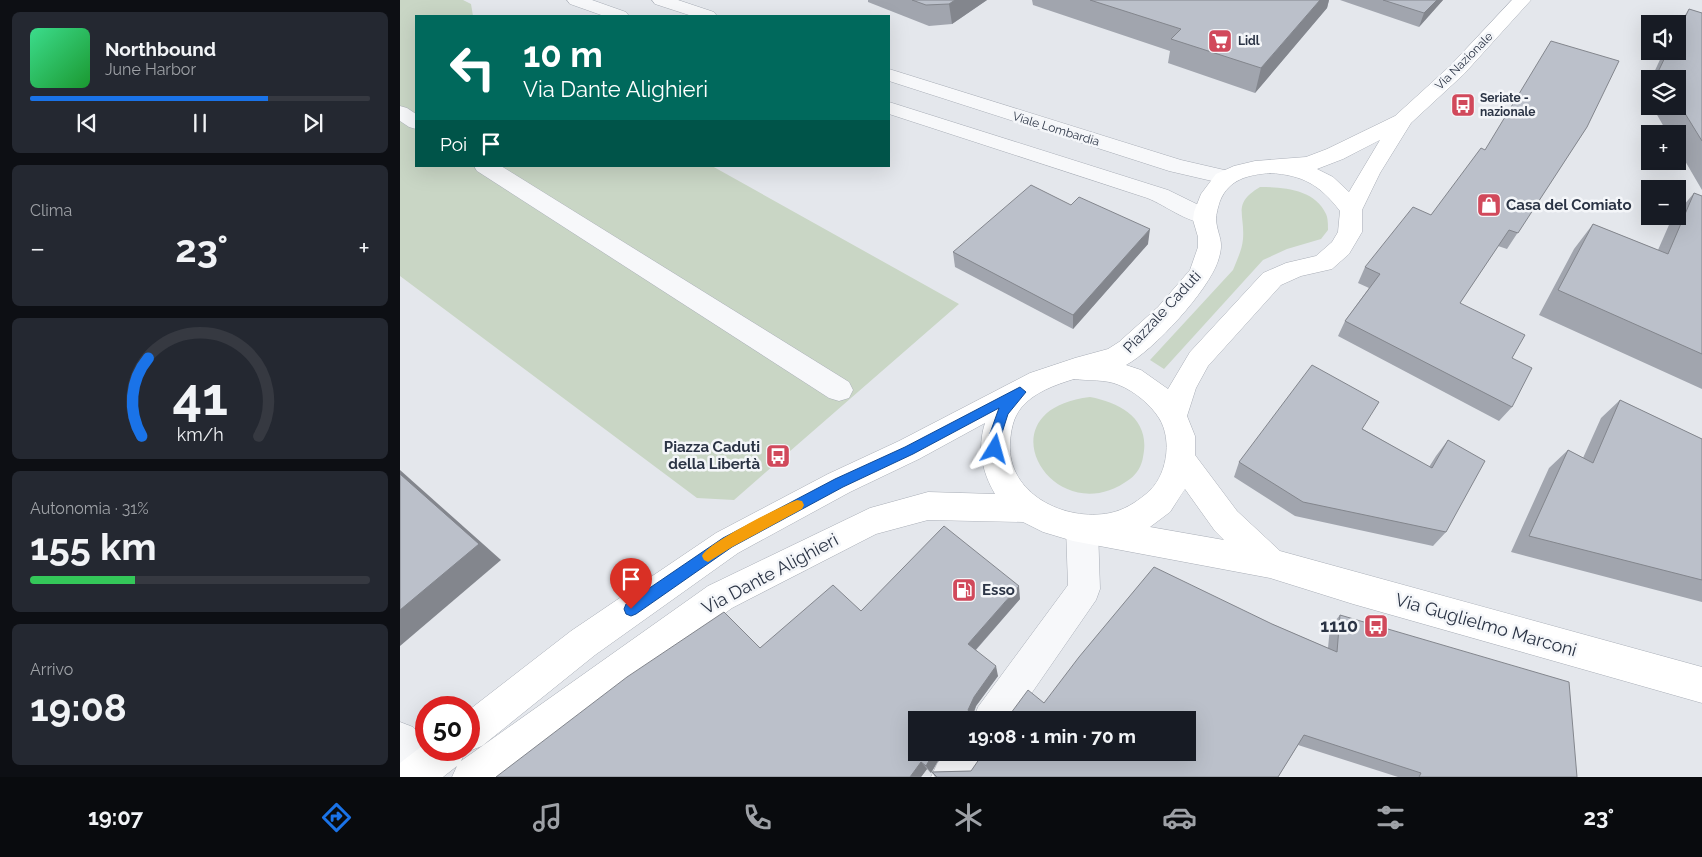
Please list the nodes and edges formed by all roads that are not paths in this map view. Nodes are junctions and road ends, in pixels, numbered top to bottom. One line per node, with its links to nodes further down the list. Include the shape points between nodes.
1 (576, 0): 4 (street)
2 (661, 0): 5 (street)
3 (1522, 0): 10 (main road, Via Nazionale, via 1457,70)
4 (617, 15)
5 (705, 15)
6 (890, 75): 9 (street, Viale Lombardia)
7 (890, 108): 12 (street)
8 (400, 112): 11 (street)
9 (1013, 115): 12 (street, via 1008,131); 15 (street, Viale Lombardia, via 1177,166)
10 (1403, 119): 13 (main road, Via Nazionale, via 1309,164); 16 (main road, Via Nazionale, via 1369,173)
11 (415, 121)
12 (985, 139): 17 (street, via 1160,195)
13 (1277, 166): 15 (main road, via 1251,168); 16 (main road, via 1307,174 1321,182 1334,190)
14 (487, 167): 19 (street)
15 (1225, 177): 17 (main road, Piazzale Caduti, via 1212,194)
16 (1351, 210): 21 (main road, via 1350,232 1341,248 1323,263 1295,269 1272,279 1199,359 1183,386)
17 (1205, 217): 18 (main road, Piazzale Caduti, via 1210,240 1203,270 1189,288 1121,356)
18 (1075, 369): 20 (main road, Piazzale Caduti, via 1036,380); 21 (main road, Piazzale Caduti, via 1104,370 1131,378 1155,394)
19 (839, 390)
20 (1020, 392): 23 (main road, Piazzale Caduti, via 1003,411 995,436 996,462 1007,487); 28 (main road, via 727,543 583,642)
21 (1173, 415): 22 (main road, Piazzale Caduti, via 1181,437)
22 (1182, 460): 24 (main road, Piazzale Caduti, via 1174,483 1160,502 1138,518 1111,527); 25 (main road, Via Guglielmo Marconi, via 1226,521)
23 (1027, 508): 24 (main road, Piazzale Caduti, via 1053,522); 32 (main road, Via Dante Alighieri, via 928,506 870,522 720,597)
24 (1082, 529): 25 (main road, Via Guglielmo Marconi); 27 (street, via 1084,589)
25 (1270, 563): 26 (main road, Via Guglielmo Marconi)
26 (1702, 685)
27 (997, 711)
28 (480, 723)
29 (400, 740): 31 (street)
30 (962, 761): 33 (street)
31 (428, 765)
32 (471, 777)
33 (950, 777)

